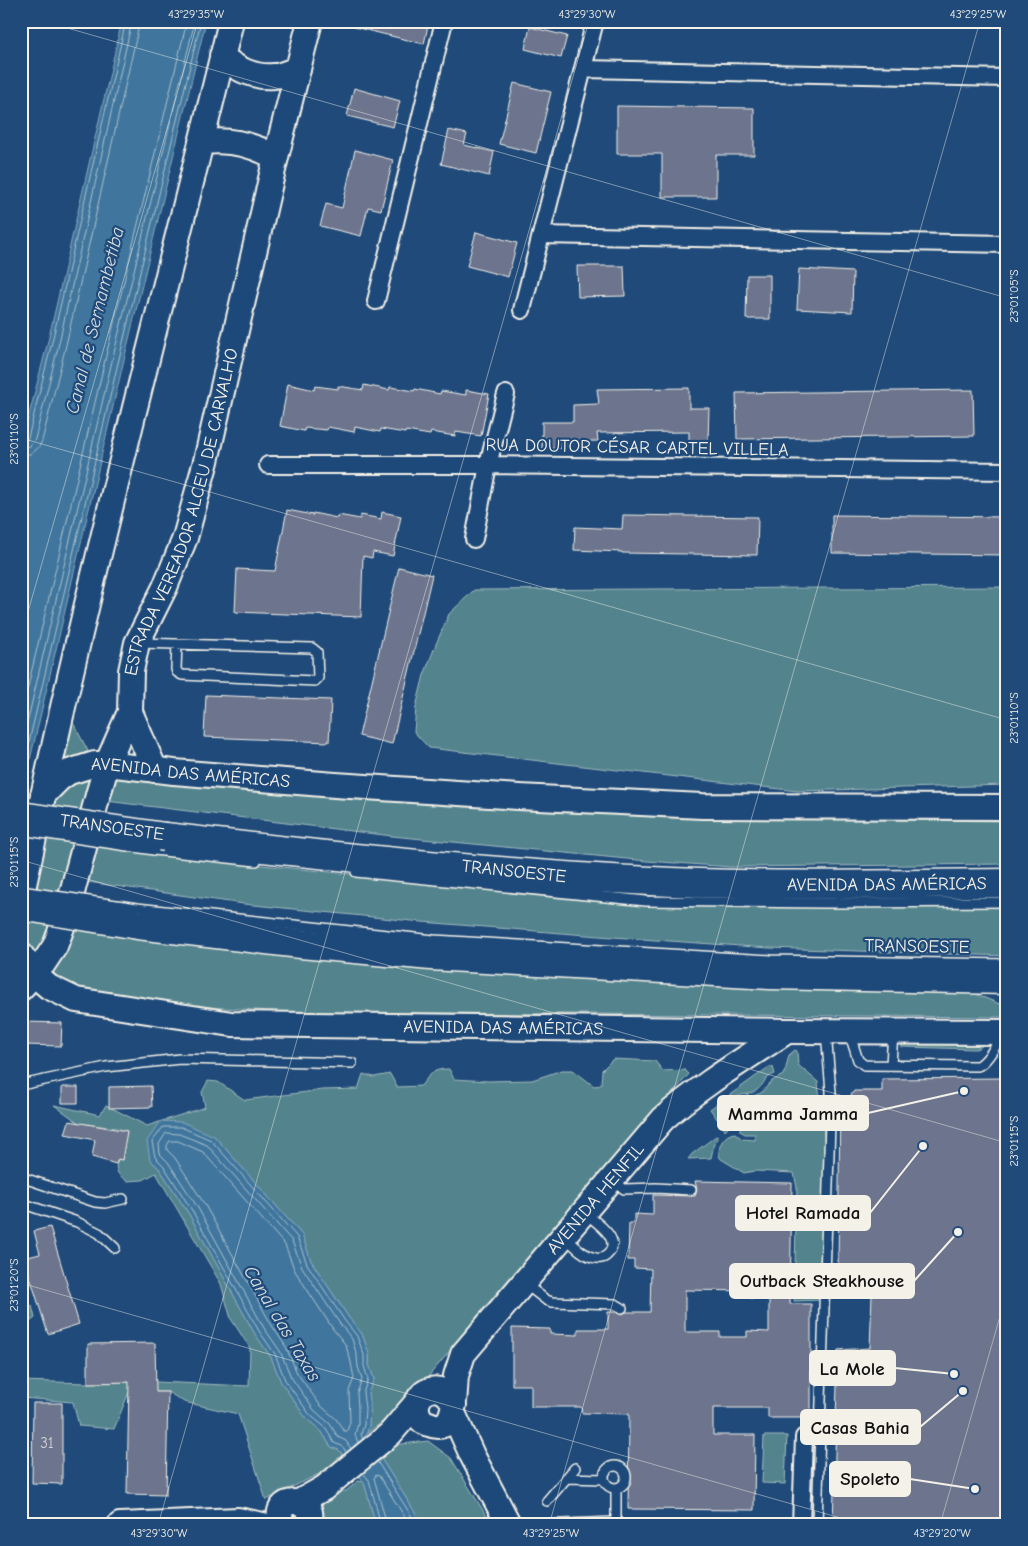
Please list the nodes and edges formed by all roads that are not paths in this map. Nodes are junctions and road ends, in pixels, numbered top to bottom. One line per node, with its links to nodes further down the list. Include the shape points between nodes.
1 (230, 21): 5 (street)
2 (310, 21): 6 (street, ESTRADA VEREADOR ALCEU DE CARVALHO)
3 (444, 21): 13 (street)
4 (595, 21): 7 (street)
5 (222, 56): 6 (street, via 241,70 261,76 275,76); 9 (street)
6 (298, 69): 10 (street, ESTRADA VEREADOR ALCEU DE CARVALHO)
7 (584, 69): 8 (street); 11 (street)
8 (1007, 78)
9 (201, 143): 10 (street, via 240,143); 25 (street)
10 (276, 157): 20 (street, ESTRADA VEREADOR ALCEU DE CARVALHO, via 206,461 185,538)
11 (541, 235): 12 (street); 14 (street)
12 (1007, 244)
13 (376, 301)
14 (522, 310)
15 (506, 394): 17 (street)
16 (268, 465): 17 (street, RUA DOUTOR CÉSAR CARTEL VILLELA)
17 (488, 465): 18 (street, RUA DOUTOR CÉSAR CARTEL VILLELA); 19 (street)
18 (1007, 471)
19 (474, 539)
20 (137, 643): 21 (lane); 22 (street, ESTRADA VEREADOR ALCEU DE CARVALHO, via 131,671)
21 (177, 644): 21 (lane, via 312,648 317,652 318,678 315,681 182,675 176,669)
22 (130, 712): 23 (street, ESTRADA VEREADOR ALCEU DE CARVALHO); 24 (street)
23 (107, 764): 24 (street, AVENIDA DAS AMÉRICAS); 25 (street, AVENIDA DAS AMÉRICAS, via 69,772); 42 (street, ESTRADA VEREADOR ALCEU DE CARVALHO, via 65,919 55,946)
24 (155, 770): 26 (street, AVENIDA DAS AMÉRICAS, via 481,794 702,806)
25 (43, 795): 34 (street)
26 (1007, 807)
27 (21, 816): 29 (highway, AVENIDA DAS AMÉRICAS, bridge)
28 (21, 830): 29 (lane, TRANSOESTE, bridge)
29 (160, 844): 30 (lane, TRANSOESTE); 32 (highway, AVENIDA DAS AMÉRICAS, via 652,881)
30 (262, 862)
31 (349, 871): 35 (lane, TRANSOESTE, via 646,900)
32 (1007, 884)
33 (21, 891): 37 (lane, TRANSOESTE, bridge)
34 (21, 899)
35 (1007, 902)
36 (21, 906): 37 (highway, bridge)
37 (138, 917): 39 (lane, TRANSOESTE, via 434,940 772,960); 40 (highway, via 301,944 431,956 770,975)
38 (21, 955): 42 (street, AVENIDA DAS AMÉRICAS)
39 (1007, 964)
40 (952, 980): 41 (highway); 43 (highway)
41 (1007, 980)
42 (28, 982): 44 (street, AVENIDA DAS AMÉRICAS, via 49,987)
43 (1007, 998)
44 (76, 1000): 45 (street, via 48,998); 46 (street, AVENIDA DAS AMÉRICAS, via 232,1024)
45 (21, 1002)
46 (787, 1031): 47 (street, AVENIDA DAS AMÉRICAS); 54 (street, AVENIDA HENFIL, via 683,1101)
47 (838, 1031): 48 (street, AVENIDA DAS AMÉRICAS); 51 (lane, via 864,1065); 75 (lane, via 831,1092)
48 (893, 1031): 49 (street, AVENIDA DAS AMÉRICAS); 51 (lane)
49 (1005, 1032): 51 (lane, via 981,1066)
50 (352, 1063): 52 (lane, via 180,1059 106,1067)
51 (891, 1065)
52 (21, 1085)
53 (21, 1177): 56 (lane, via 95,1202)
54 (612, 1180): 55 (lane, via 624,1189); 58 (street, AVENIDA HENFIL)
55 (691, 1190)
56 (123, 1199)
57 (21, 1203): 60 (lane, via 77,1222 99,1233)
58 (584, 1212): 59 (street, AVENIDA HENFIL); 59 (lane, via 611,1237 613,1246 610,1253 603,1258 594,1258)
59 (563, 1236): 61 (street, AVENIDA HENFIL)
60 (115, 1248)
61 (524, 1283): 62 (lane, via 552,1302 615,1304); 64 (street, AVENIDA HENFIL, via 463,1354)
62 (622, 1308)
63 (418, 1401): 64 (street, via 419,1416 424,1422); 64 (street, via 429,1390 446,1392 451,1398); 66 (street)
64 (444, 1417): 66 (street); 78 (street, via 444,1434 472,1455)
65 (804, 1437): 80 (street)
66 (383, 1440): 72 (street, via 331,1482)
67 (575, 1468): 68 (lane)
68 (566, 1478): 69 (lane); 71 (lane)
69 (604, 1478): 70 (lane, via 608,1486); 70 (lane, via 611,1467 624,1470 624,1484)
70 (616, 1488): 74 (lane)
71 (547, 1500)
72 (301, 1516): 73 (street)
73 (238, 1520): 76 (street); 77 (street)
74 (616, 1523): 79 (lane)
75 (817, 1524)
76 (120, 1525)
77 (263, 1525)
78 (509, 1525)
79 (537, 1525)
80 (801, 1525)

